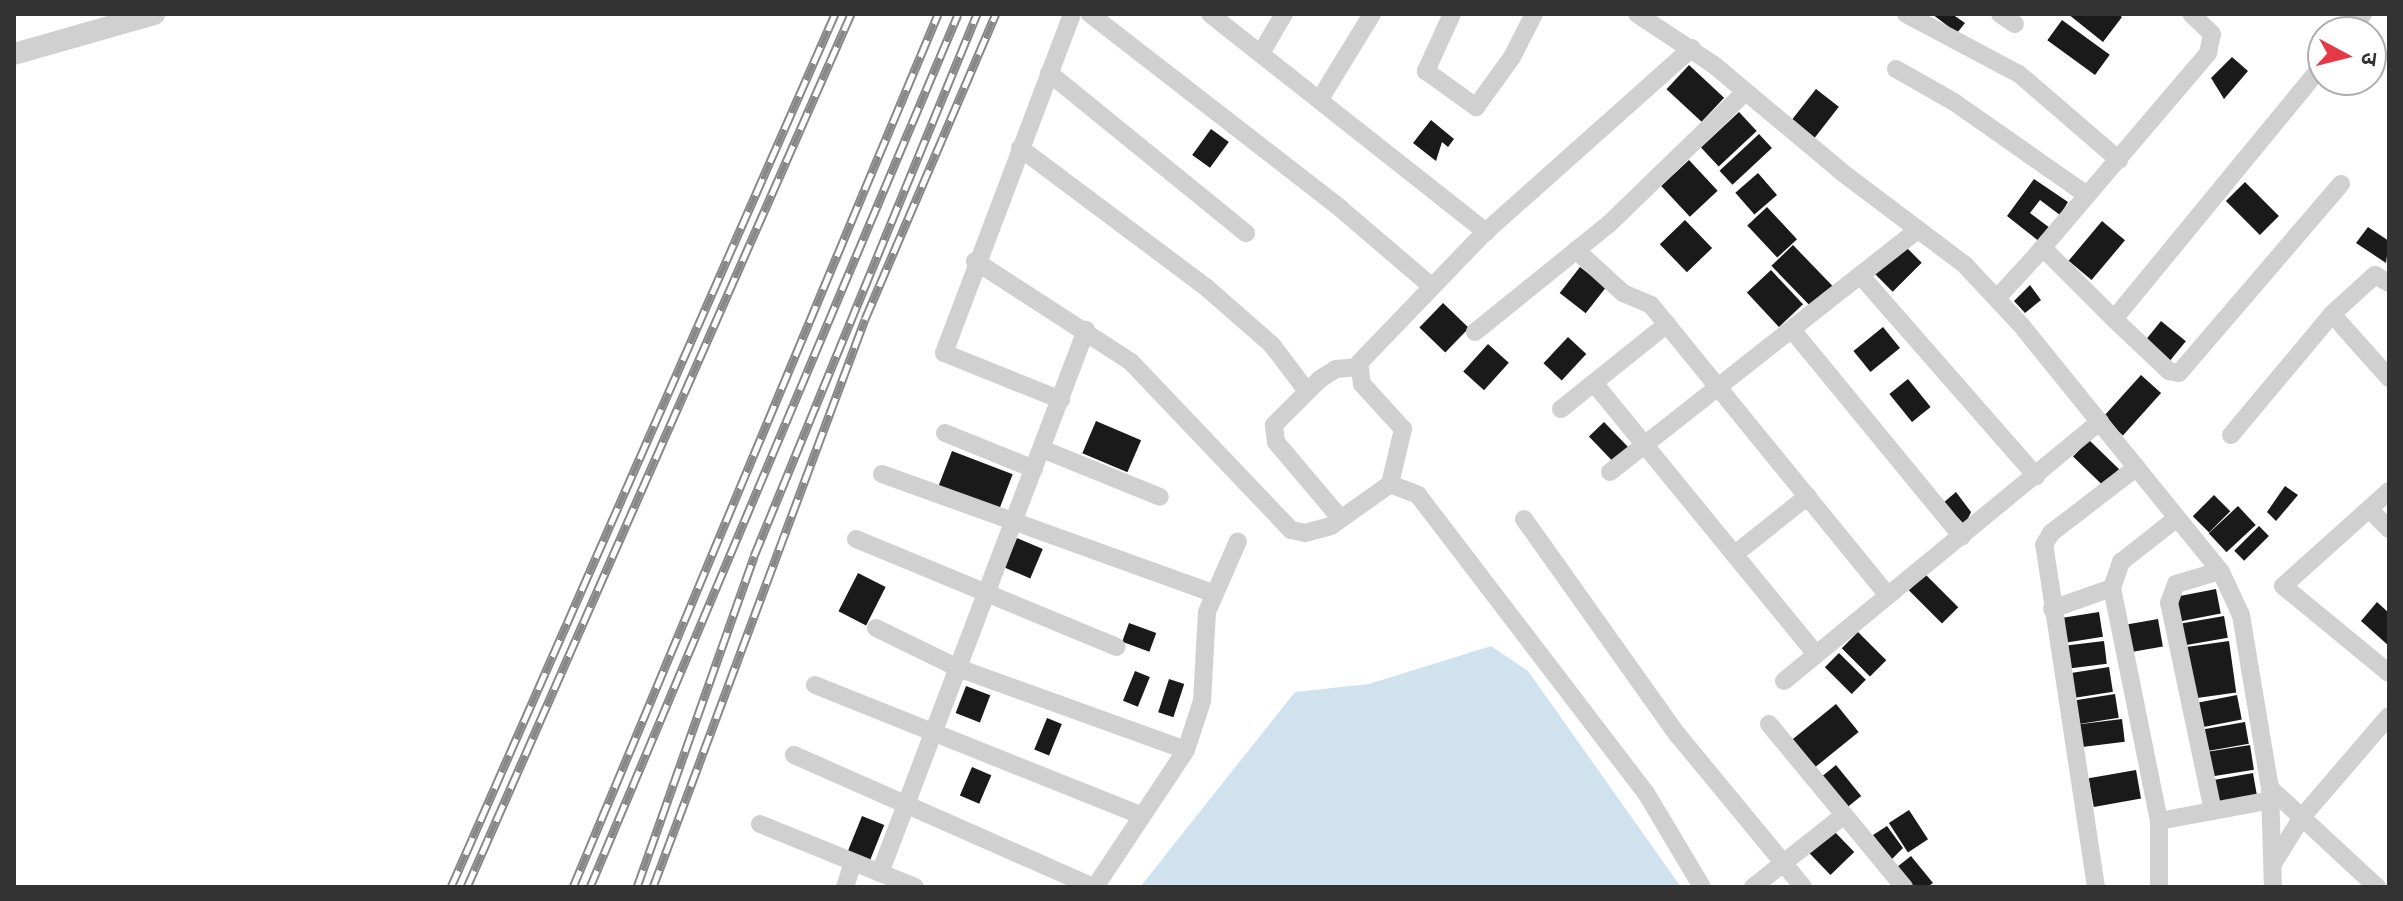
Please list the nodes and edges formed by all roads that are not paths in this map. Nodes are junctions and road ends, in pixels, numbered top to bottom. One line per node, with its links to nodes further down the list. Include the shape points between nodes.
1 (154, 14): 14 (street)
2 (1072, 14): 16 (street)
3 (1090, 14): 32 (street)
4 (1210, 14): 13 (street)
5 (1284, 14): 13 (street)
6 (1372, 14): 19 (street)
7 (1452, 14): 8 (street, via 1426,71 1476,107 1512,57)
8 (1534, 14)
9 (1637, 14): 12 (street)
10 (1906, 14): 21 (street, via 2019,74)
11 (2191, 14): 21 (street, via 2212,34 2208,53)
12 (1692, 48): 18 (street); 25 (street)
13 (1261, 53): 19 (street)
14 (14, 54)
15 (1896, 69): 23 (street, via 1954,102)
16 (1049, 73): 20 (street); 26 (street)
17 (2307, 84): 35 (street)
18 (1745, 92): 24 (street); 27 (street)
19 (1320, 99): 25 (street)
20 (1020, 148): 29 (street); 44 (street, via 1207,288 1272,345)
21 (2119, 160): 23 (street)
22 (2341, 184): 35 (street, via 2179,373 2169,371)
23 (2087, 195): 28 (street)
24 (1917, 230): 30 (street); 33 (street)
25 (1486, 232): 32 (street)
26 (1246, 233)
27 (1576, 250): 36 (street, via 1623,293 1647,302); 39 (street)
28 (2038, 253): 33 (street); 35 (street, via 2043,248)
29 (975, 261): 37 (street); 45 (street, via 944,353)
30 (1861, 276): 38 (street); 56 (street)
31 (2389, 283): 34 (street, via 2375,275)
32 (1430, 285): 40 (street)
33 (1998, 297): 47 (street)
34 (2332, 314): 41 (street); 49 (street)
35 (2114, 319)
36 (1667, 324): 42 (street); 43 (street)
37 (1086, 330): 45 (street); 63 (street, via 1171,400 1282,524 1305,533)
38 (1793, 331): 43 (street); 67 (street)
39 (1475, 332)
40 (1357, 367): 44 (street, via 1329,372); 57 (street, via 1362,384 1403,429)
41 (2389, 378)
42 (1594, 383): 46 (street); 50 (street)
43 (1721, 387): 50 (street); 59 (street)
44 (1306, 390): 63 (street, via 1276,420 1274,438)
45 (1061, 400): 51 (street)
46 (1561, 409)
47 (2100, 421): 52 (street); 56 (street)
48 (945, 433): 53 (street)
49 (2231, 435)
50 (1645, 444): 54 (street); 70 (street)
51 (1042, 449): 53 (street); 60 (street)
52 (2137, 467): 62 (street); 76 (street, via 2046,537)
53 (1034, 469): 65 (street)
54 (1610, 472)
55 (882, 474): 65 (street)
56 (2036, 476): 67 (street)
57 (1390, 484): 63 (street); 104 (street, via 1418,495 1452,535 1646,793)
58 (2389, 491): 61 (street)
59 (1808, 496): 70 (street); 75 (street)
60 (1160, 497)
61 (2370, 510): 66 (street); 81 (street, via 2283,586)
62 (2177, 518): 71 (street); 72 (street, via 2121,562)
63 (1341, 519)
64 (1524, 519): 99 (street, via 1677,734)
65 (1013, 524): 73 (street); 74 (street)
66 (2389, 529)
67 (1962, 537): 75 (street)
68 (856, 539): 74 (street)
69 (1238, 541): 73 (street)
70 (1735, 554): 79 (street)
71 (2220, 571): 89 (street, via 2241,615); 91 (street, via 2176,584 2169,603)
72 (2112, 588): 76 (street); 95 (street)
73 (1213, 593): 87 (street, via 1201,648 1202,701)
74 (986, 595): 78 (street); 80 (street)
75 (1888, 596): 79 (street)
76 (2052, 609): 108 (street)
77 (876, 628): 80 (street)
78 (1117, 647)
79 (1815, 653): 82 (street)
80 (958, 668): 86 (street); 87 (street)
81 (2389, 673)
82 (1784, 681)
83 (815, 685): 86 (street)
84 (2389, 716): 94 (street)
85 (1769, 724): 93 (street)
86 (933, 735): 90 (street); 92 (street)
87 (1186, 750): 92 (street)
88 (794, 755): 90 (street)
89 (2270, 794): 91 (street); 94 (street); 97 (street)
90 (909, 802): 100 (street); 103 (street)
91 (2213, 811): 95 (street)
92 (1142, 816): 103 (street)
93 (1843, 816): 99 (street); 107 (street)
94 (2302, 817): 97 (street); 111 (street)
95 (2159, 821): 109 (street)
96 (760, 824): 98 (street)
97 (2274, 862): 110 (street)
98 (853, 863): 100 (street); 102 (street)
99 (1783, 863): 105 (street); 106 (street)
100 (880, 873): 101 (street)
101 (910, 886)
102 (845, 887)
103 (1094, 887)
104 (1702, 887)
105 (1753, 887)
106 (1803, 887)
107 (1904, 887)
108 (2096, 887)
109 (2159, 887)
110 (2273, 887)
111 (2377, 887)

